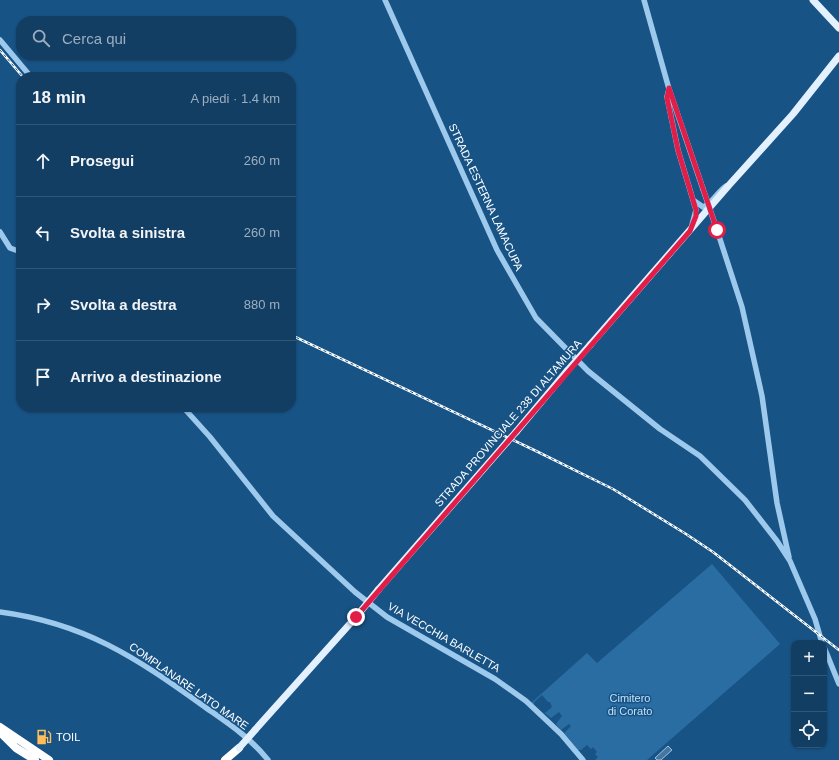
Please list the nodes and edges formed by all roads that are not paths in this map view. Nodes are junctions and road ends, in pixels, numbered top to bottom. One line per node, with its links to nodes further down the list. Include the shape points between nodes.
1 (385, 0): 17 (street, STRADA ESTERNA LAMACUPA, via 497,250 536,318 588,371 720,474 745,500)
2 (644, 0): 10 (street)
3 (813, 0): 4 (main road)
4 (838, 27)
5 (0, 40): 7 (street)
6 (839, 56): 11 (main road, STRADA PROVINCIALE 238 DI ALTAMURA, via 793,114)
7 (16, 59)
8 (17, 60): 9 (street)
9 (27, 72)
10 (669, 88): 12 (street, via 667,98 678,150); 17 (street, bridge, via 742,307 767,420 777,503)
11 (730, 184): 12 (street, via 719,190 707,205 698,205); 13 (main road, STRADA PROVINCIALE 238 DI ALTAMURA)
12 (693, 200): 13 (street, via 696,216)
13 (690, 231): 23 (main road, STRADA PROVINCIALE 238 DI ALTAMURA, bridge, via 356,617)
14 (0, 232): 15 (street, via 10,248)
15 (16, 250)
16 (188, 412): 31 (street, VIA VECCHIA BARLETTA, via 273,516 355,592 387,617 495,678 561,734)
17 (790, 561): 19 (street)
18 (0, 612): 30 (street, COMPLANARE LATO MARE, via 20,614 69,628 128,654 240,732)
19 (821, 640)
20 (827, 654): 21 (street)
21 (839, 684)
22 (0, 731): 24 (highway, via 16,748); 25 (highway); 26 (highway)
23 (239, 748): 27 (highway); 28 (highway); 29 (main road, STRADA PROVINCIALE 238 DI ALTAMURA)
24 (35, 760)
25 (41, 760)
26 (49, 760)
27 (225, 760)
28 (229, 760)
29 (233, 760)
30 (268, 760)
31 (583, 760)

